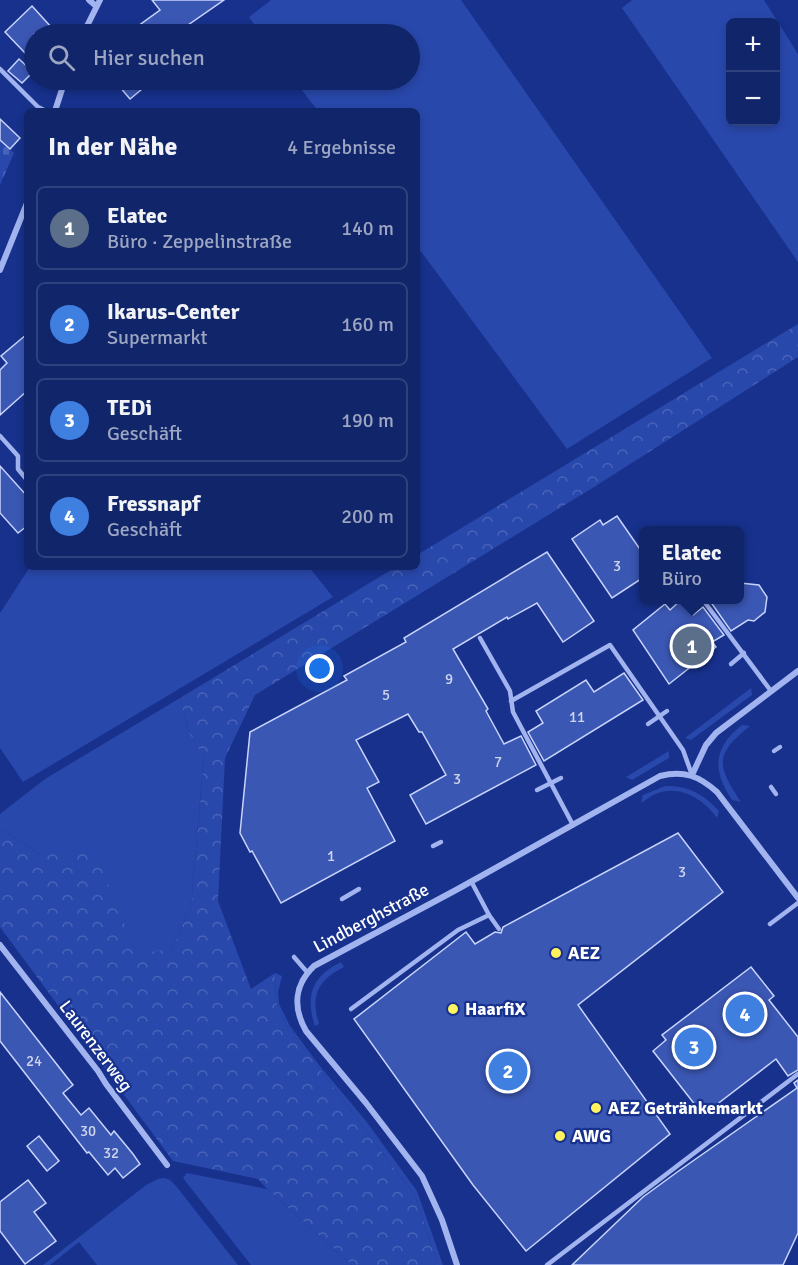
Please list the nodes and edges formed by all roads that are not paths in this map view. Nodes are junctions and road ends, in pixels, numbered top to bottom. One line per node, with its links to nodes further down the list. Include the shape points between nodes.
1 (89, 0): 2 (street)
2 (98, 3): 3 (street)
3 (88, 24)
4 (0, 69): 6 (lane)
5 (62, 90): 7 (street)
6 (40, 108)
7 (56, 108)
8 (24, 210): 9 (street)
9 (0, 270)
10 (0, 436): 11 (lane, via 18,456 18,469)
11 (24, 476)
12 (706, 604): 14 (lane)
13 (480, 638): 18 (lane, via 510,691)
14 (744, 653): 15 (lane); 17 (lane)
15 (731, 664)
16 (798, 671): 17 (street)
17 (771, 691): 24 (street, via 716,733)
18 (511, 701): 20 (lane, via 610,645); 26 (lane, via 513,712)
19 (668, 711): 20 (lane)
20 (659, 717): 21 (lane); 24 (lane, via 683,750)
21 (648, 724)
22 (780, 747): 23 (lane)
23 (774, 752)
24 (692, 775): 30 (street, Lindberghstraße, via 660,776); 35 (street, via 717,792)
25 (561, 778): 26 (lane)
26 (551, 783): 28 (lane); 30 (lane)
27 (771, 787): 29 (lane)
28 (537, 790)
29 (776, 794)
30 (573, 825): 33 (street, Lindberghstraße)
31 (441, 842): 32 (lane)
32 (433, 846)
33 (471, 881): 38 (lane); 43 (street, Lindberghstraße)
34 (359, 889): 36 (lane)
35 (798, 898)
36 (342, 899)
37 (798, 903): 39 (lane)
38 (489, 915): 40 (lane); 44 (lane, via 458,930)
39 (770, 924)
40 (499, 929)
41 (0, 945): 46 (street, Laurenzerweg)
42 (294, 957): 43 (lane)
43 (307, 972): 47 (street, Lindberghstraße, via 297,993 300,1020 422,1176)
44 (351, 1009)
45 (798, 1074): 48 (lane)
46 (167, 1165)
47 (457, 1265)
48 (547, 1265)

